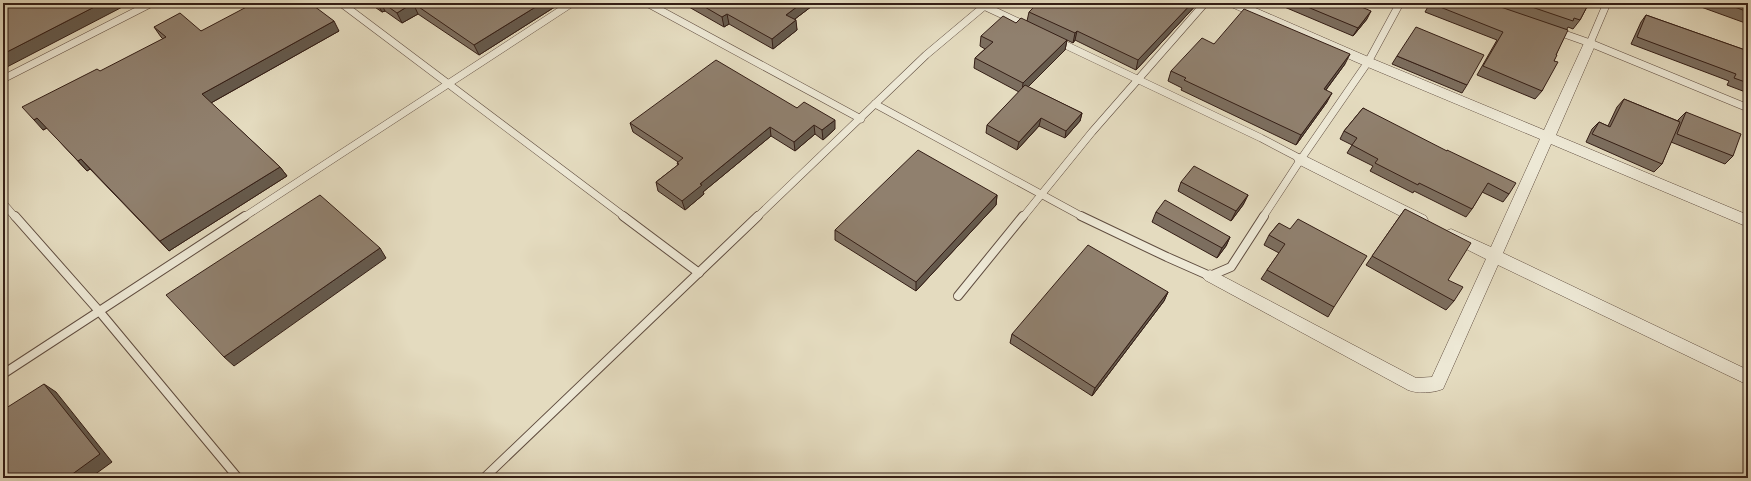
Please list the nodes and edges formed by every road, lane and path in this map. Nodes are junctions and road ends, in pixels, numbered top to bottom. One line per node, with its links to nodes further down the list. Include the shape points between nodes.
1 (152, 3): 15 (lane)
2 (341, 3): 17 (lane)
3 (572, 3): 17 (lane)
4 (647, 3): 20 (lane)
5 (1205, 3): 16 (lane)
6 (1233, 3): 14 (street)
7 (1400, 3): 14 (lane)
8 (1607, 3): 13 (lane)
9 (986, 4): 11 (lane); 18 (lane, via 926,55)
10 (1546, 28): 13 (lane)
11 (1034, 30)
12 (1048, 36): 16 (lane)
13 (1590, 43): 19 (lane); 21 (street)
14 (1368, 62): 21 (street); 22 (lane)
15 (3, 80)
16 (1139, 80): 22 (lane); 23 (lane, via 1092,132)
17 (448, 84): 27 (lane); 30 (lane)
18 (875, 104): 20 (lane); 23 (lane)
19 (1748, 108)
20 (861, 119): 27 (lane)
21 (1548, 137): 25 (street); 26 (street)
22 (1301, 159): 26 (street); 28 (lane, via 1231,268)
23 (1041, 195): 28 (lane, via 1164,257); 29 (lane)
24 (3, 203): 30 (lane)
25 (1748, 221)
26 (1494, 257): 28 (street, via 1437,384 1414,385); 32 (street)
27 (699, 274): 34 (lane)
28 (1210, 276)
29 (958, 296)
30 (99, 311): 31 (lane); 33 (lane)
31 (3, 374)
32 (1748, 378)
33 (238, 478)
34 (484, 478)

